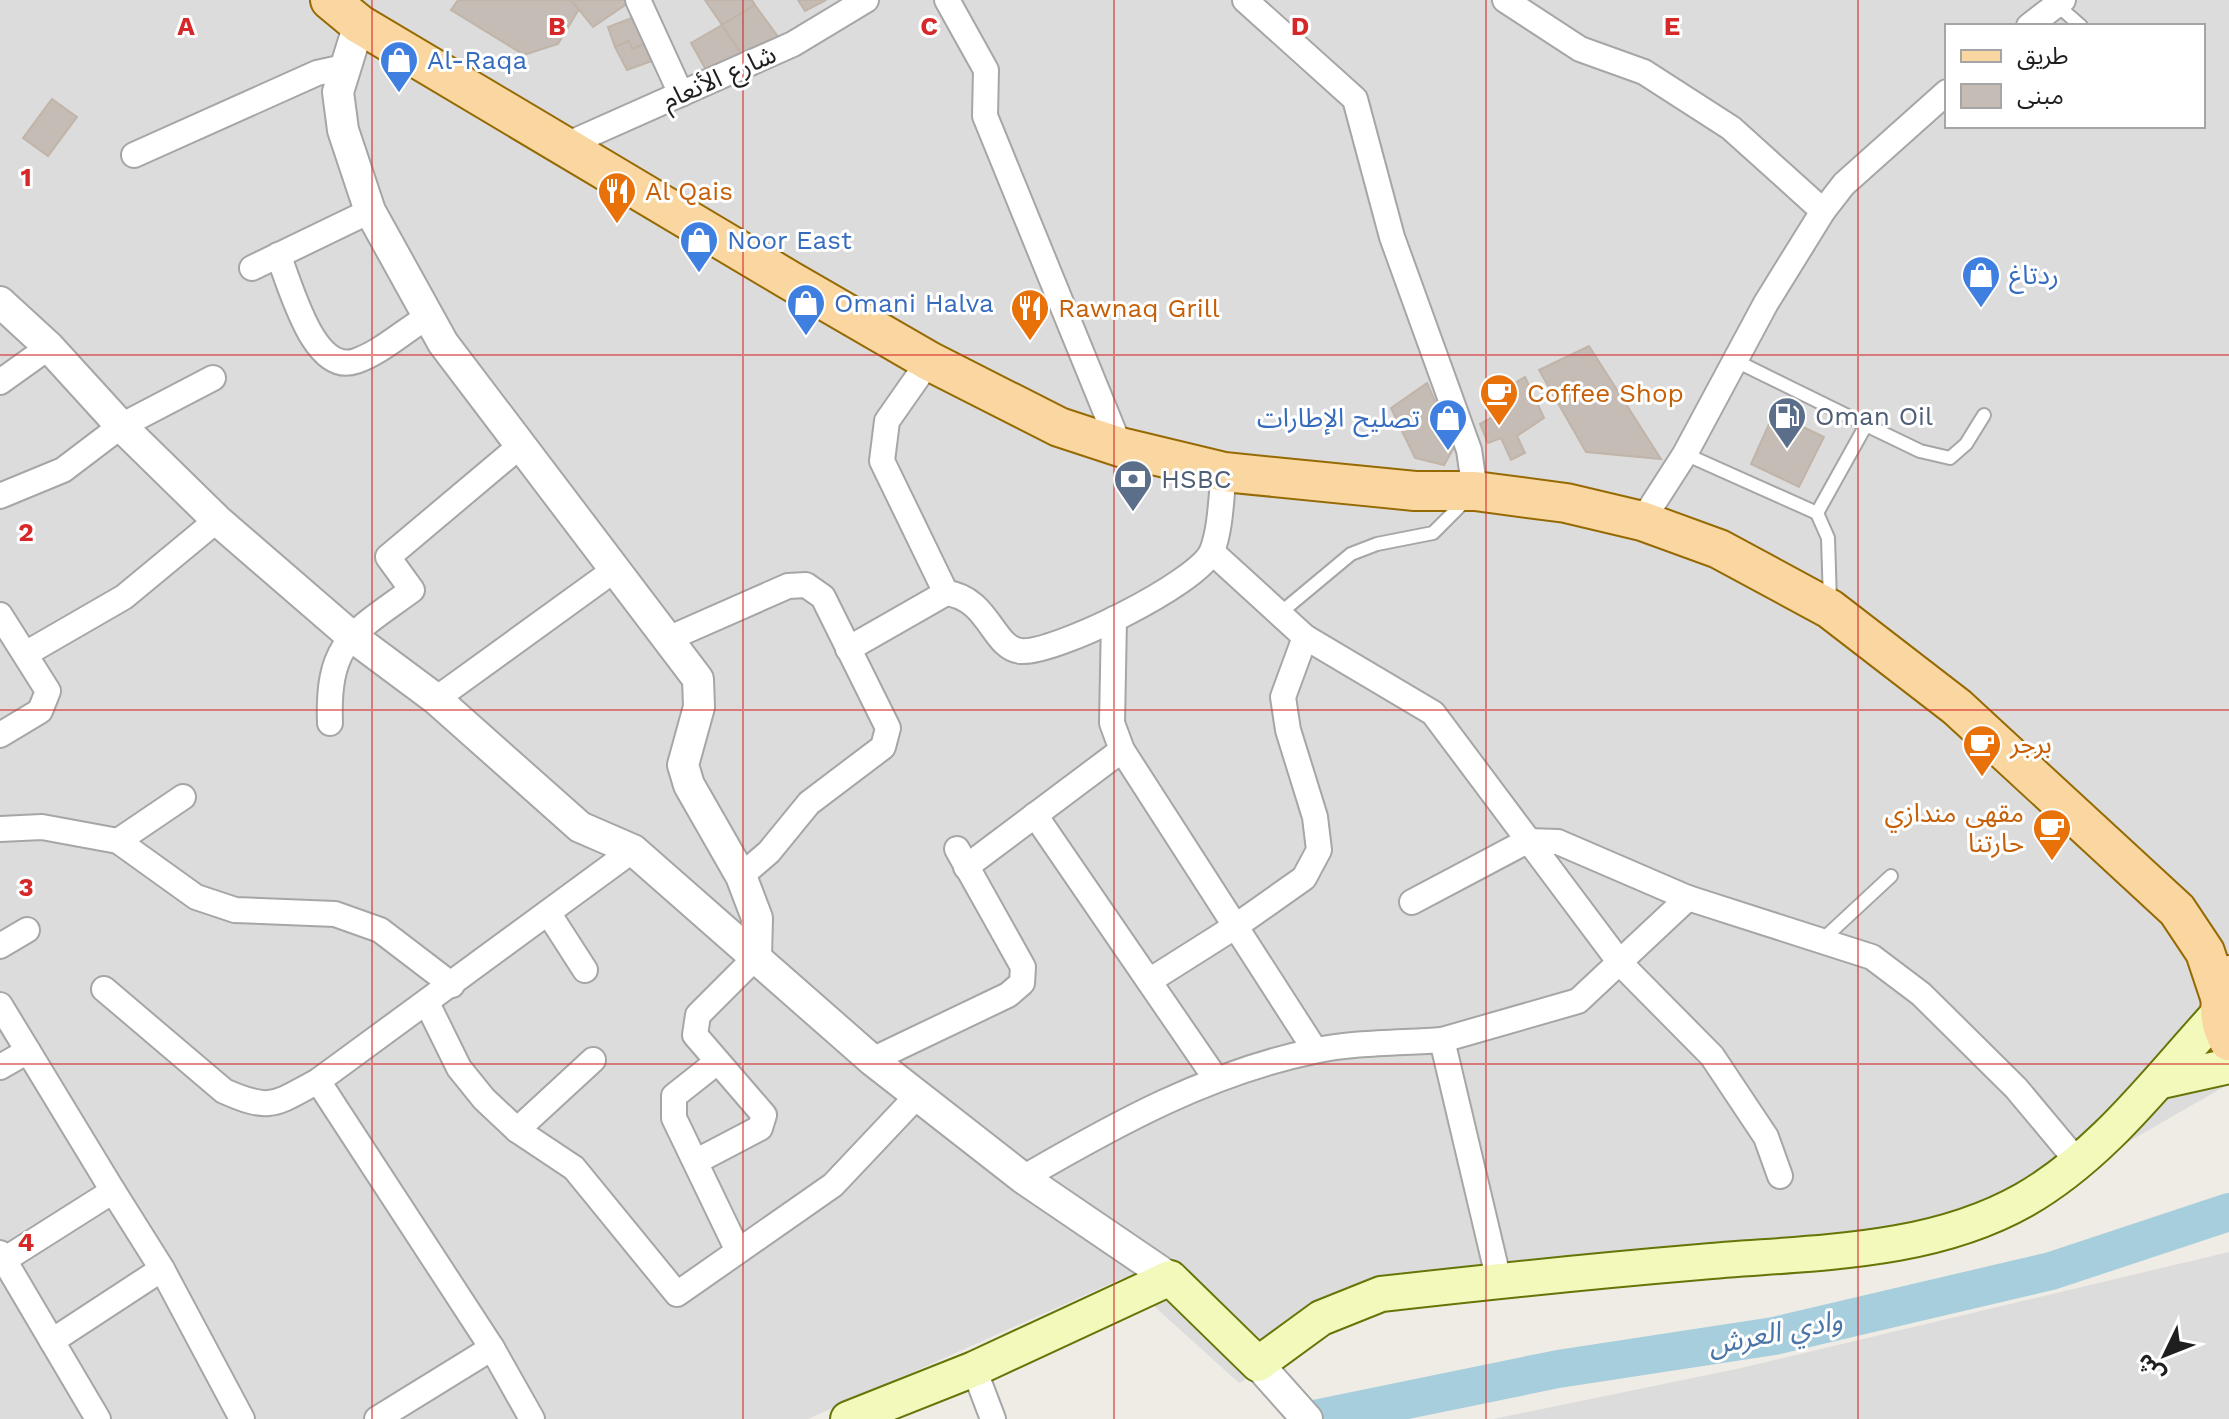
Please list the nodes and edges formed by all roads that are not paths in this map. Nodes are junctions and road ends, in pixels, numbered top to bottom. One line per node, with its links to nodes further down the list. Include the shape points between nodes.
1 (638, 0): 11 (street)
2 (866, 0): 11 (street, شارع الأنعام, via 793,44)
3 (947, 0): 30 (street, via 986,70 985,116)
4 (1245, 0): 33 (street, via 1355,99 1392,237 1469,450)
5 (1505, 0): 16 (street, via 1580,49 1644,72 1731,128)
6 (2060, 2): 8 (street); 9 (lane)
7 (344, 12): 10 (street); 13 (main road)
8 (2032, 24)
9 (2079, 24)
10 (344, 67): 14 (street, via 317,73); 15 (street, via 338,92 343,130)
11 (681, 94): 13 (street, شارع الأنعام)
12 (1945, 94): 16 (street, via 1844,184)
13 (566, 145): 23 (main road)
14 (134, 155)
15 (370, 211): 17 (street); 20 (street)
16 (1823, 211): 22 (street)
17 (278, 255): 18 (street); 20 (street, via 318,350 333,361 355,362)
18 (252, 268)
19 (0, 302): 21 (street)
20 (426, 318): 29 (street)
21 (49, 347): 25 (street); 28 (street)
22 (1734, 360): 27 (lane); 31 (street)
23 (929, 361): 30 (main road, via 1059,427); 40 (street, via 887,421 882,461)
24 (213, 378): 28 (street)
25 (0, 382)
26 (1984, 415): 27 (lane, via 1950,458 1920,451)
27 (1866, 425): 35 (lane)
28 (121, 426): 34 (street, via 63,470); 36 (street)
29 (520, 446): 39 (street); 45 (street, via 388,557 412,590)
30 (1120, 447): 32 (main road)
31 (1685, 454): 35 (lane); 37 (street)
32 (1224, 472): 33 (main road, via 1415,491); 38 (street)
33 (1475, 491): 37 (main road, via 1566,503); 42 (lane, via 1433,533 1351,554)
34 (0, 496)
35 (1817, 513): 41 (lane, via 1828,538)
36 (217, 520): 45 (street); 49 (street, via 124,597)
37 (1642, 521): 41 (main road, via 1719,549)
38 (1212, 552): 42 (street); 44 (street, via 1186,580)
39 (617, 568): 47 (street); 50 (street)
40 (946, 593): 44 (street, via 963,595 979,607 1003,641 1017,651 1037,649); 48 (street)
41 (1830, 609): 64 (main road, via 1957,707)
42 (1279, 614): 46 (street)
43 (0, 615): 49 (street)
44 (1114, 619): 53 (street, via 1111,711)
45 (350, 635): 50 (street); 51 (street, via 337,660)
46 (1305, 637): 58 (street, via 1433,713); 66 (street, via 1283,697 1319,850 1304,878)
47 (670, 638): 48 (street, via 788,586 806,585 823,597); 60 (street, via 698,679 699,707 683,765)
48 (848, 649): 60 (street, via 888,728 887,742 809,803 769,852)
49 (27, 653): 52 (street, via 48,691 40,711)
50 (436, 699): 59 (street, via 580,827)
51 (330, 723)
52 (0, 735)
53 (1122, 750): 55 (street); 66 (street)
54 (183, 797): 57 (street)
55 (1035, 815): 74 (street); 84 (street, via 962,858 1023,967 1022,983 1008,995)
56 (0, 829): 57 (street, via 42,827)
57 (118, 841): 75 (street, via 196,897 235,910 335,914 380,930)
58 (1527, 841): 62 (street, via 1558,842); 63 (street); 72 (street)
59 (633, 850): 65 (street); 71 (street)
60 (741, 876): 71 (street, via 757,918)
61 (1891, 876): 69 (lane)
62 (1688, 898): 69 (street); 72 (street)
63 (1412, 902)
64 (2177, 910): 68 (main road); 79 (main road, via 2205,952)
65 (549, 914): 73 (street); 75 (street)
66 (1236, 926): 74 (street); 81 (street)
67 (27, 930): 70 (street)
68 (2229, 934)
69 (1821, 941): 94 (street, via 1872,957 1921,994 2016,1088)
70 (0, 946)
71 (756, 957): 84 (street); 85 (street, via 698,1015 695,1035)
72 (1621, 964): 80 (street, via 1578,1001); 95 (street, via 1712,1056 1766,1137)
73 (585, 970)
74 (1149, 981): 88 (street)
75 (452, 985): 77 (street)
76 (104, 989): 89 (street, via 224,1091 247,1102 272,1106)
77 (427, 1003): 89 (street); 92 (street, via 459,1068)
78 (0, 1005): 82 (street)
79 (2224, 1006): 90 (main road)
80 (1442, 1040): 81 (street); 102 (street)
81 (1315, 1050): 88 (street)
82 (28, 1051): 87 (street); 97 (street)
83 (593, 1060): 92 (street)
84 (872, 1060): 91 (street)
85 (717, 1062): 93 (street, via 674,1096 674,1118); 93 (street, via 764,1115 760,1128)
86 (2229, 1066): 90 (main road)
87 (0, 1067)
88 (1216, 1079): 96 (street, via 1101,1133)
89 (318, 1081): 104 (street)
90 (2162, 1081): 94 (main road)
91 (918, 1095): 96 (street); 98 (street, via 833,1185)
92 (517, 1130): 98 (street, via 574,1168 677,1294)
93 (697, 1161): 98 (street)
94 (2077, 1161): 102 (main road, via 2024,1200 1954,1231 1867,1248)
95 (1780, 1176)
96 (1023, 1178): 101 (street)
97 (113, 1191): 99 (street); 100 (street)
98 (737, 1249)
99 (2, 1256): 103 (street)
100 (162, 1269): 103 (street); 108 (street)
101 (1170, 1278): 105 (main road); 106 (main road)
102 (1499, 1281): 105 (main road, via 1381,1294 1321,1318)
103 (52, 1341): 107 (street)
104 (492, 1348): 109 (street); 110 (street)
105 (1258, 1364): 113 (street)
106 (974, 1369): 111 (main road); 112 (street)
107 (98, 1419)
108 (242, 1419)
109 (377, 1419)
110 (532, 1419)
111 (848, 1419)
112 (993, 1419)
113 (1307, 1419)

